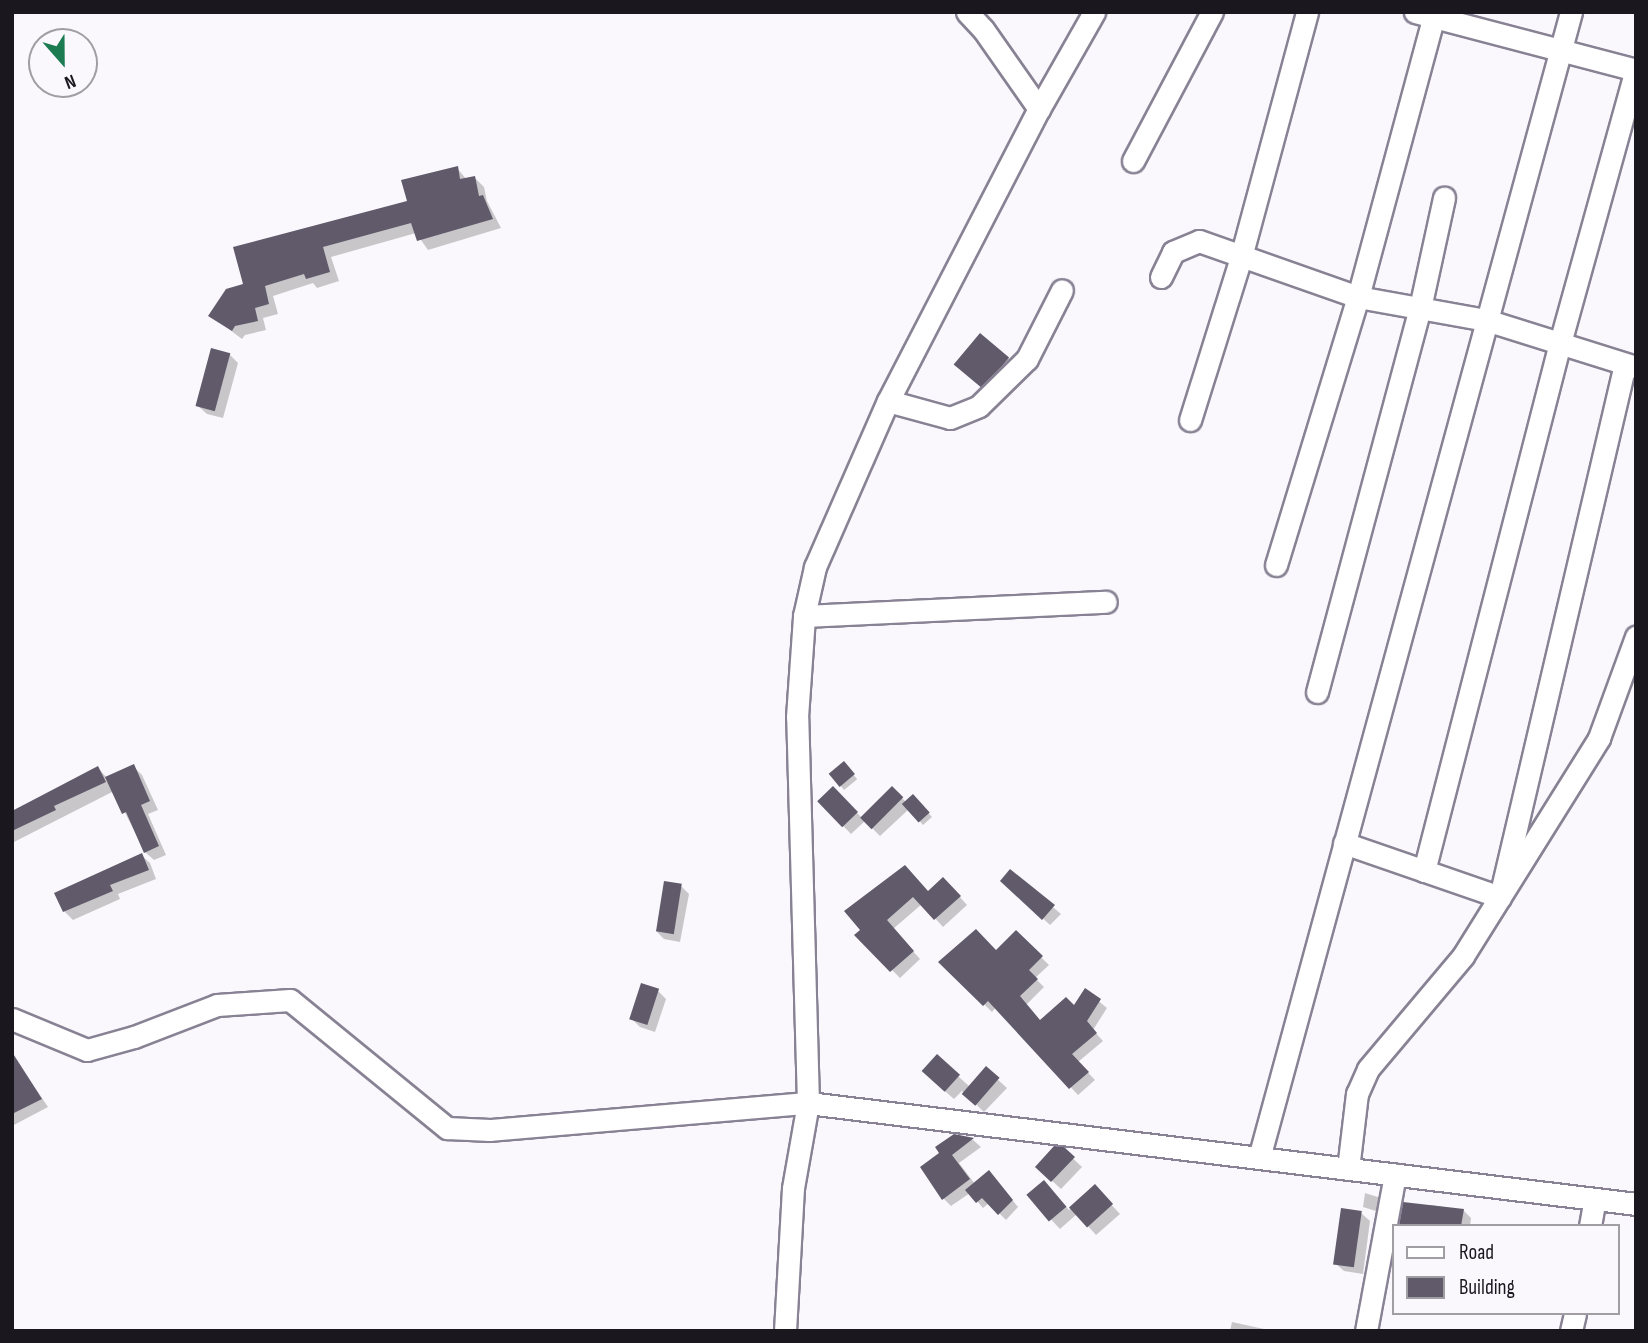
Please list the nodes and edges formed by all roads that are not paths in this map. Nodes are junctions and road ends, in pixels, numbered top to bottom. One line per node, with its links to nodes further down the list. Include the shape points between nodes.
1 (967, 12): 10 (street)
2 (1094, 12): 10 (street)
3 (1212, 12): 11 (street)
4 (1307, 12): 13 (street)
5 (1571, 12): 8 (street)
6 (1428, 14): 7 (street); 16 (street)
7 (1490, 22): 8 (street)
8 (1562, 49): 9 (street); 18 (street)
9 (1636, 70): 19 (street)
10 (1039, 109): 21 (street)
11 (1133, 161)
12 (1444, 198): 17 (street)
13 (1241, 257): 14 (street, via 1199,241 1173,252); 16 (street); 22 (street)
14 (1161, 277)
15 (1062, 290): 21 (street, via 1027,359 979,406 950,418)
16 (1358, 297): 17 (street); 23 (street)
17 (1420, 308): 18 (street); 27 (street)
18 (1486, 320): 19 (street); 28 (street)
19 (1560, 343): 20 (street); 29 (street)
20 (1630, 365): 30 (street)
21 (888, 401): 25 (street, via 815,567)
22 (1190, 421)
23 (1276, 565)
24 (1106, 601): 25 (street)
25 (804, 616): 32 (street, via 797,717)
26 (1634, 646): 30 (street, via 1600,738)
27 (1317, 692)
28 (1344, 843): 29 (street); 33 (street)
29 (1424, 871): 30 (street)
30 (1500, 897): 34 (street, via 1463,956 1368,1069 1357,1094)
31 (12, 1018): 32 (street, via 87,1050 218,1005 290,1000 447,1128 490,1129)
32 (808, 1103): 33 (street); 39 (street, via 793,1188)
33 (1259, 1158): 34 (street)
34 (1348, 1169): 35 (street)
35 (1395, 1175): 36 (street); 40 (street)
36 (1595, 1199): 37 (street); 38 (street)
37 (1636, 1204)
38 (1590, 1224)
39 (785, 1331)
40 (1366, 1331)

